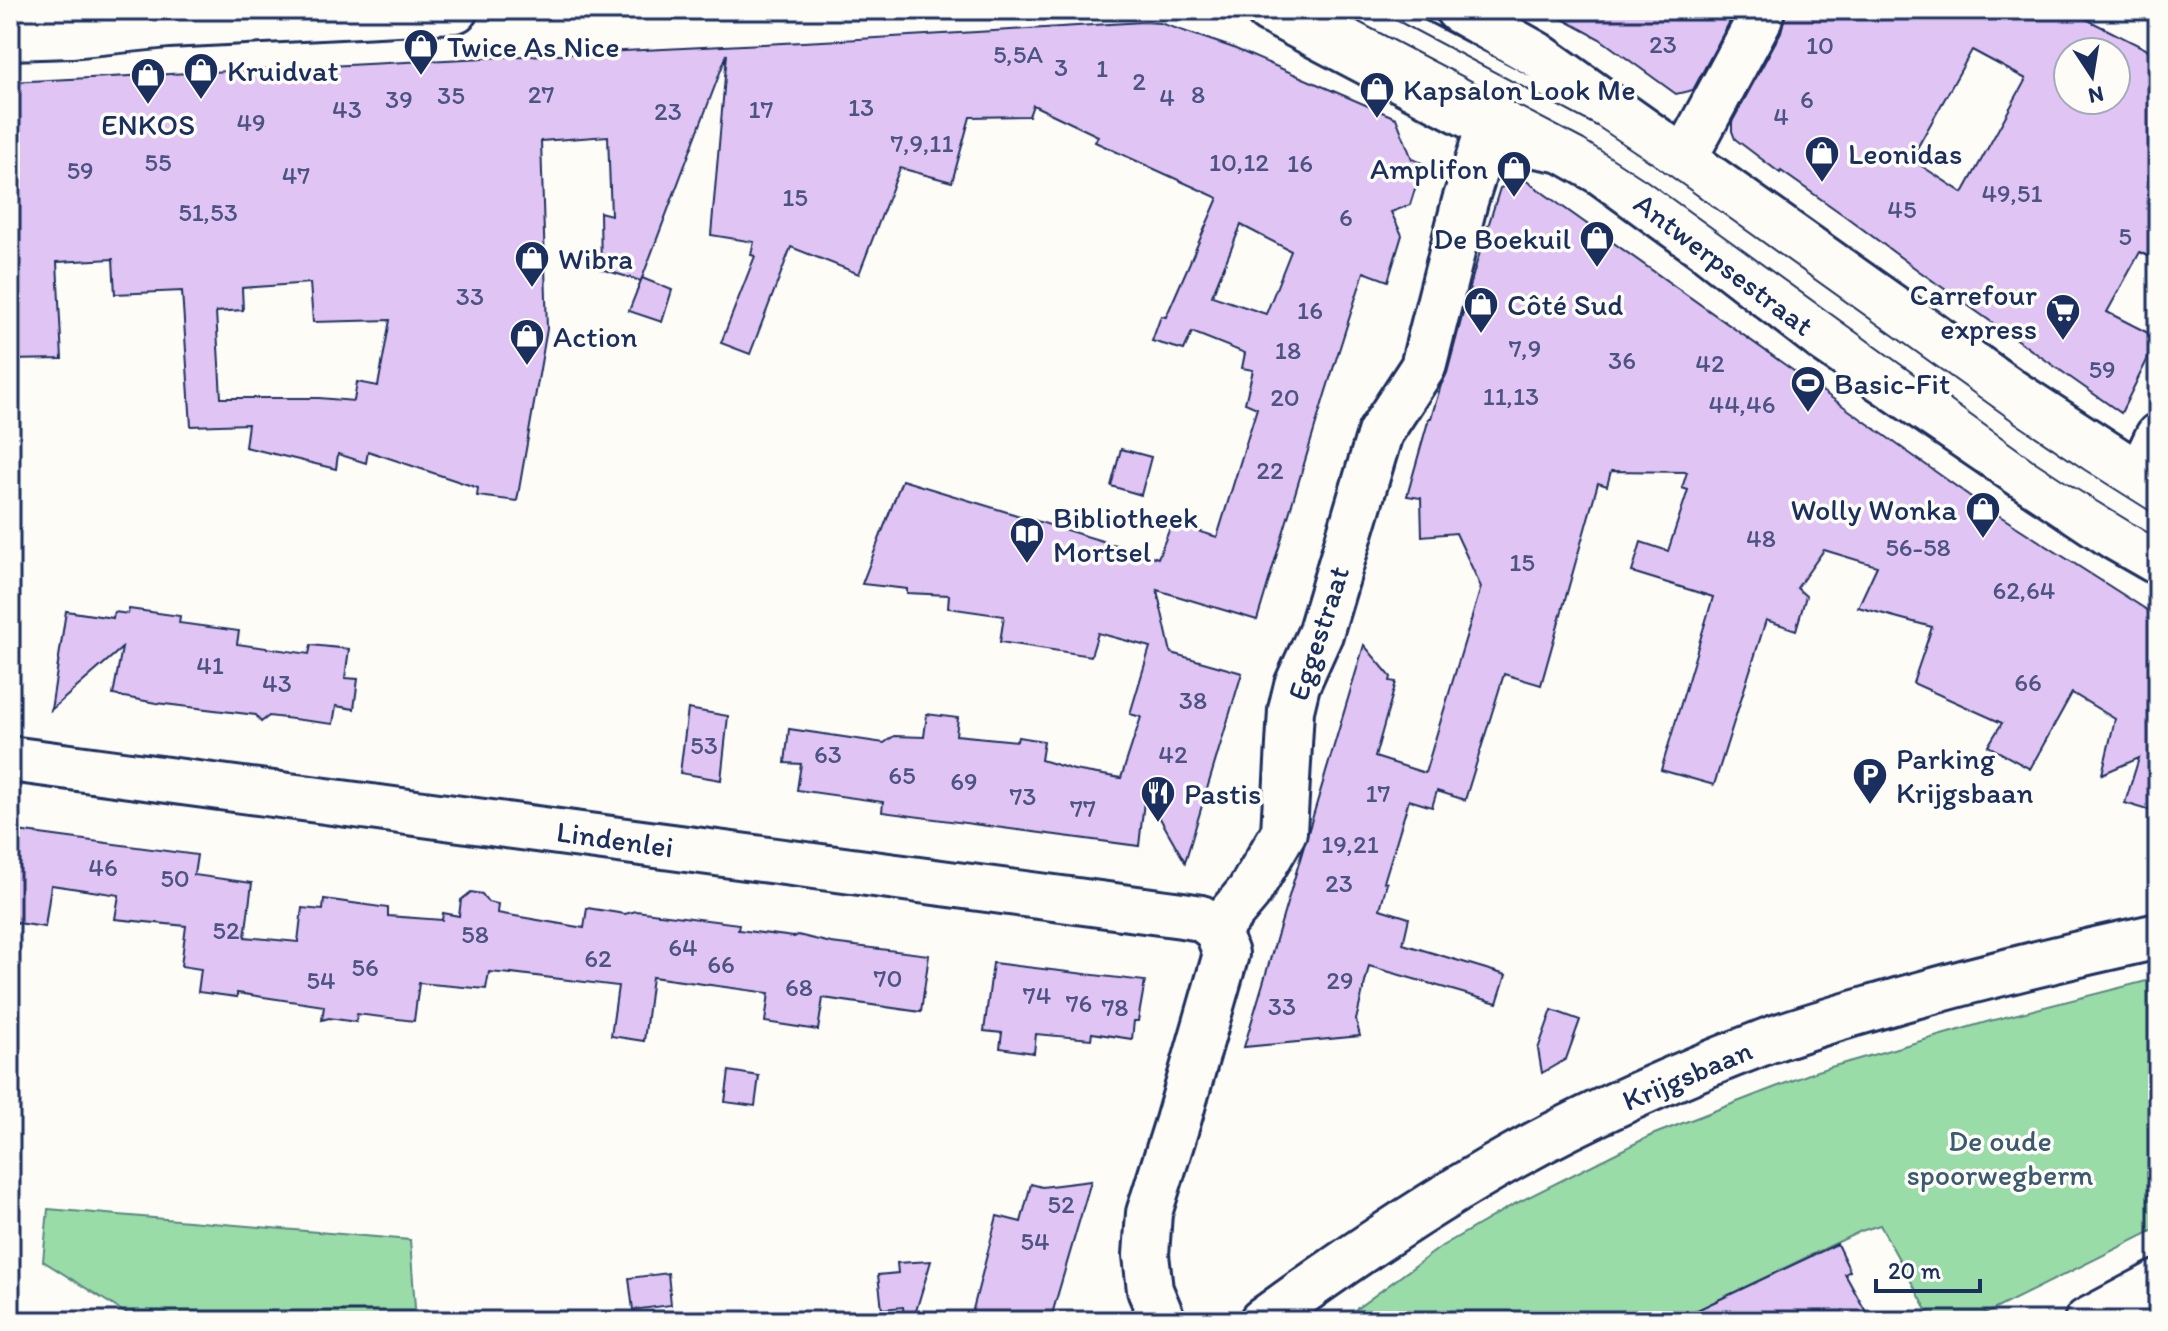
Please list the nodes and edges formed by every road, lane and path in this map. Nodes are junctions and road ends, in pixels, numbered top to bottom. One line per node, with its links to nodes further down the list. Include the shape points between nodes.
1 (455, 10): 6 (main road)
2 (1268, 10): 7 (main road, Antwerpsestraat)
3 (1355, 10): 11 (main road, via 1597,139 2060,466)
4 (1458, 10): 8 (main road, Antwerpsestraat, via 1536,54)
5 (1762, 10): 8 (main road)
6 (10, 37)
7 (1489, 126): 12 (main road, Antwerpsestraat, via 1530,144 1562,150 1601,172 1827,342); 14 (main road, Eggestraat, via 1423,367 1380,433 1320,634 1297,685 1284,832 1249,892)
8 (1684, 159): 10 (main road, Antwerpsestraat)
9 (2158, 436): 10 (main road)
10 (2148, 482)
11 (2158, 527)
12 (2158, 562)
13 (10, 759): 14 (main road, Lindenlei, via 1182,915 1201,918)
14 (1217, 930): 17 (main road, via 1226,954 1149,1213 1150,1290)
15 (2158, 936): 18 (main road, Krijgsbaan, via 1825,1022 1657,1086 1500,1164 1407,1220)
16 (2158, 1283): 19 (main road)
17 (1163, 1321)
18 (1262, 1321)
19 (2087, 1321)

